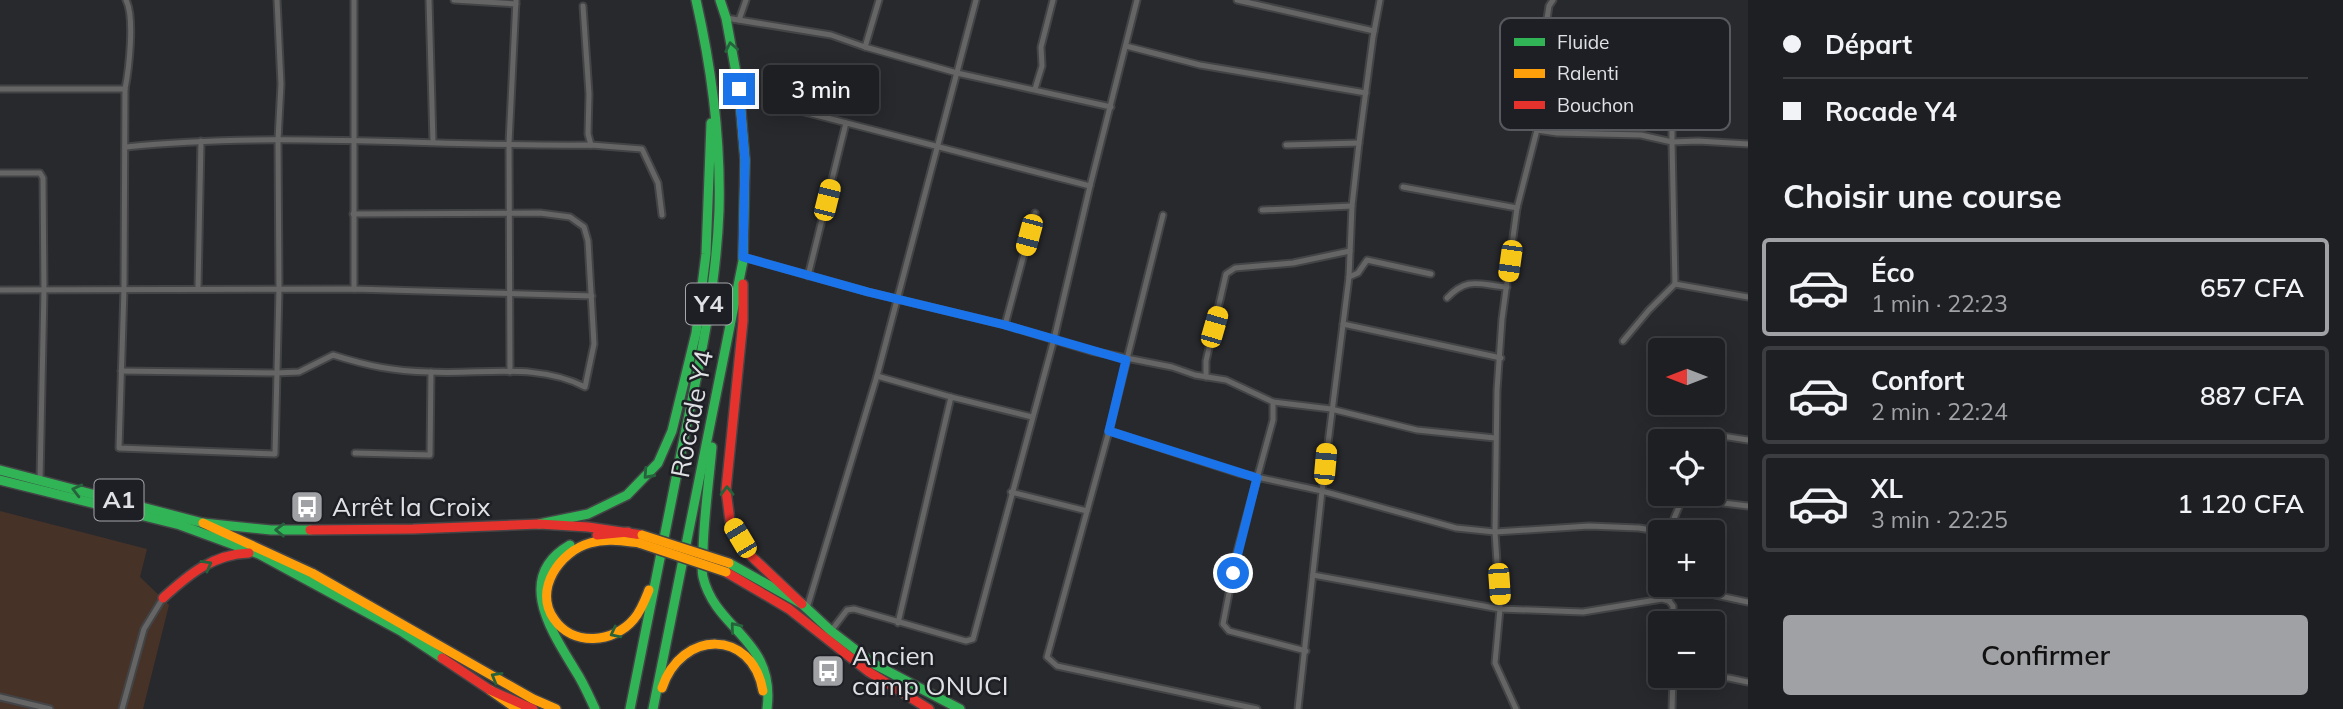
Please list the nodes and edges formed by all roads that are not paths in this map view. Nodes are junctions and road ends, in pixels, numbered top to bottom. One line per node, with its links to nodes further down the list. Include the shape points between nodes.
1 (126, 0): 27 (street, via 130,17)
2 (277, 0): 35 (street)
3 (354, 0): 37 (street)
4 (429, 0): 38 (street)
5 (454, 0): 16 (street)
6 (696, 0): 24 (main road, Rocade Y4 / Y4)
7 (720, 0): 18 (main road, Rocade Y4 / Y4)
8 (746, 0): 20 (street)
9 (879, 0): 23 (street)
10 (976, 0): 25 (street)
11 (1053, 0): 28 (street)
12 (1137, 0): 22 (street)
13 (1237, 0): 21 (street)
14 (1380, 0): 21 (street)
15 (1553, 0): 19 (street)
16 (516, 2): 40 (street)
17 (583, 6): 43 (street)
18 (726, 18): 20 (street); 59 (main road, Rocade Y4 / Y4, one-way to 18, via 745,160)
19 (1547, 18)
20 (739, 20): 23 (street, via 831,35)
21 (1374, 31): 29 (street)
22 (1126, 46): 29 (street, via 1200,65); 31 (street)
23 (865, 47): 25 (street)
24 (711, 73): 108 (main road, one-way to 108, via 706,254 696,333 672,431 658,463 627,495 588,514); 111 (main road, Rocade Y4 / Y4, via 719,160 717,242 708,317)
25 (957, 73): 28 (street); 46 (street)
26 (0, 89): 27 (street)
27 (125, 89): 45 (street)
28 (1035, 89): 31 (street)
29 (1366, 93): 41 (street)
30 (781, 106): 32 (street)
31 (1111, 107): 48 (street)
32 (846, 124): 46 (street); 61 (street)
33 (1536, 130): 39 (street, via 1641,135); 51 (street)
34 (1672, 130): 39 (street)
35 (278, 140): 36 (street); 37 (street); 67 (street)
36 (201, 141): 45 (street); 65 (street)
37 (354, 142): 38 (street); 55 (street)
38 (433, 142): 40 (street)
39 (1672, 142): 42 (street); 63 (street)
40 (509, 143): 43 (street); 53 (street)
41 (1359, 143): 44 (street); 50 (street)
42 (1748, 144)
43 (590, 145): 56 (street, via 642,149 658,183)
44 (1286, 145)
45 (126, 147): 66 (street)
46 (939, 148): 48 (street); 75 (street)
47 (0, 173): 70 (street, via 42,175)
48 (1090, 186): 78 (street)
49 (1403, 187): 51 (street)
50 (1352, 206): 52 (street); 58 (street)
51 (1517, 208): 64 (street)
52 (1262, 210)
53 (509, 213): 55 (street); 71 (street); 72 (street, via 570,217 584,227)
54 (1035, 213): 77 (street)
55 (353, 214): 68 (street)
56 (662, 215)
57 (1163, 215): 81 (street)
58 (1350, 251): 62 (street); 87 (street, via 1293,263 1235,268 1226,274)
59 (743, 259): 61 (street); 88 (main road, Rocade Y4 / Y4); 122 (main road, one-way to 59, via 750,555 730,521 726,490 743,321)
60 (1431, 274): 62 (street, via 1367,260 1358,273)
61 (808, 275): 75 (street)
62 (1349, 276): 76 (street)
63 (1675, 284): 73 (street); 79 (street)
64 (1507, 287): 74 (street, via 1466,283); 80 (street)
65 (198, 288): 66 (street); 67 (street)
66 (124, 289): 70 (street); 82 (street)
67 (279, 289): 68 (street); 85 (street)
68 (354, 289): 71 (street)
69 (0, 290): 70 (street)
70 (44, 290): 101 (street)
71 (511, 293): 72 (street); 84 (street)
72 (592, 296): 84 (street, via 594,344 585,387 536,372)
73 (1748, 297)
74 (1447, 299)
75 (898, 300): 77 (street); 86 (street)
76 (1343, 324): 80 (street); 91 (street)
77 (1005, 325): 78 (street)
78 (1054, 339): 81 (street); 92 (street)
79 (1623, 341)
80 (1501, 358): 95 (street)
81 (1126, 360): 87 (street); 93 (street)
82 (121, 370): 85 (street); 85 (street, via 119,448 275,454)
83 (431, 372): 84 (street); 85 (street, via 378,369 333,355 299,372); 97 (street, via 430,455)
84 (510, 372)
85 (276, 373)
86 (877, 376): 89 (street); 122 (street)
87 (1206, 377): 90 (street, via 1226,380)
88 (717, 396): 140 (main road, Rocade Y4 / Y4); 142 (main road, one-way to 88, via 769,678 760,658 718,607 703,577)
89 (951, 397): 92 (street); 125 (street)
90 (1273, 402): 91 (street); 99 (street, via 1273,420)
91 (1331, 410): 95 (street, via 1417,430); 102 (street)
92 (1032, 417): 103 (street)
93 (1109, 431): 99 (street); 105 (street)
94 (1725, 436): 96 (street)
95 (1495, 438): 112 (street)
96 (1748, 440)
97 (355, 453)
98 (0, 470): 101 (main road, A1)
99 (1257, 478): 102 (street); 127 (street, via 1223,624 1228,631)
100 (0, 480): 114 (main road, A1, via 180,525)
101 (40, 480): 107 (main road, A1, one-way to 101)
102 (1322, 491): 112 (street, via 1456,528); 116 (street)
103 (1011, 492): 105 (street); 125 (street, via 973,639)
104 (1748, 506): 106 (street, via 1691,499 1681,502)
105 (1087, 511): 145 (street, via 1047,657 1050,662)
106 (1675, 520)
107 (203, 523): 108 (main road, A1, one-way to 107, via 271,530); 137 (main road, one-way to 107, via 312,573)
108 (539, 524): 110 (main road)
109 (1648, 529): 112 (street, via 1589,526)
110 (628, 532): 113 (main road); 138 (main road, via 585,538 561,550 547,568 541,588 546,622)
111 (666, 532): 113 (main road, one-way to 113, via 643,608 632,623 603,639 570,635 547,604 553,571 565,555 586,544); 139 (main road, Rocade Y4 / Y4)
112 (1495, 533): 123 (street)
113 (640, 539): 115 (main road, bridge)
114 (259, 554): 119 (main road, one-way to 114, via 201,567 223,556); 131 (main road, via 401,631)
115 (727, 568): 122 (main road); 143 (main road, via 789,609 869,672)
116 (1313, 575): 123 (street); 127 (street)
117 (1670, 597): 120 (street)
118 (1725, 597): 121 (street)
119 (163, 598): 134 (street, via 144,629)
120 (1669, 601): 123 (street, via 1583,612); 124 (street)
121 (1748, 602)
122 (805, 606): 126 (main road)
123 (1500, 609): 147 (street, via 1495,663)
124 (1673, 611)
125 (898, 623): 126 (street, via 854,609 847,610)
126 (831, 631): 144 (main road, via 874,664)
127 (1306, 651): 146 (street)
128 (1725, 678): 129 (street)
129 (1748, 682)
130 (1673, 688): 148 (street)
131 (490, 690): 135 (main road); 136 (main road)
132 (0, 697): 133 (street)
133 (50, 709)
134 (122, 709)
135 (517, 709)
136 (533, 709)
137 (556, 709)
138 (595, 709)
139 (630, 709)
140 (655, 709): 141 (main road, via 665,680 682,654 722,643 753,661 762,680)
141 (760, 709)
142 (767, 709)
143 (929, 709)
144 (960, 709)
145 (1257, 709)
146 (1298, 709)
147 (1516, 709)
148 (1672, 709)

